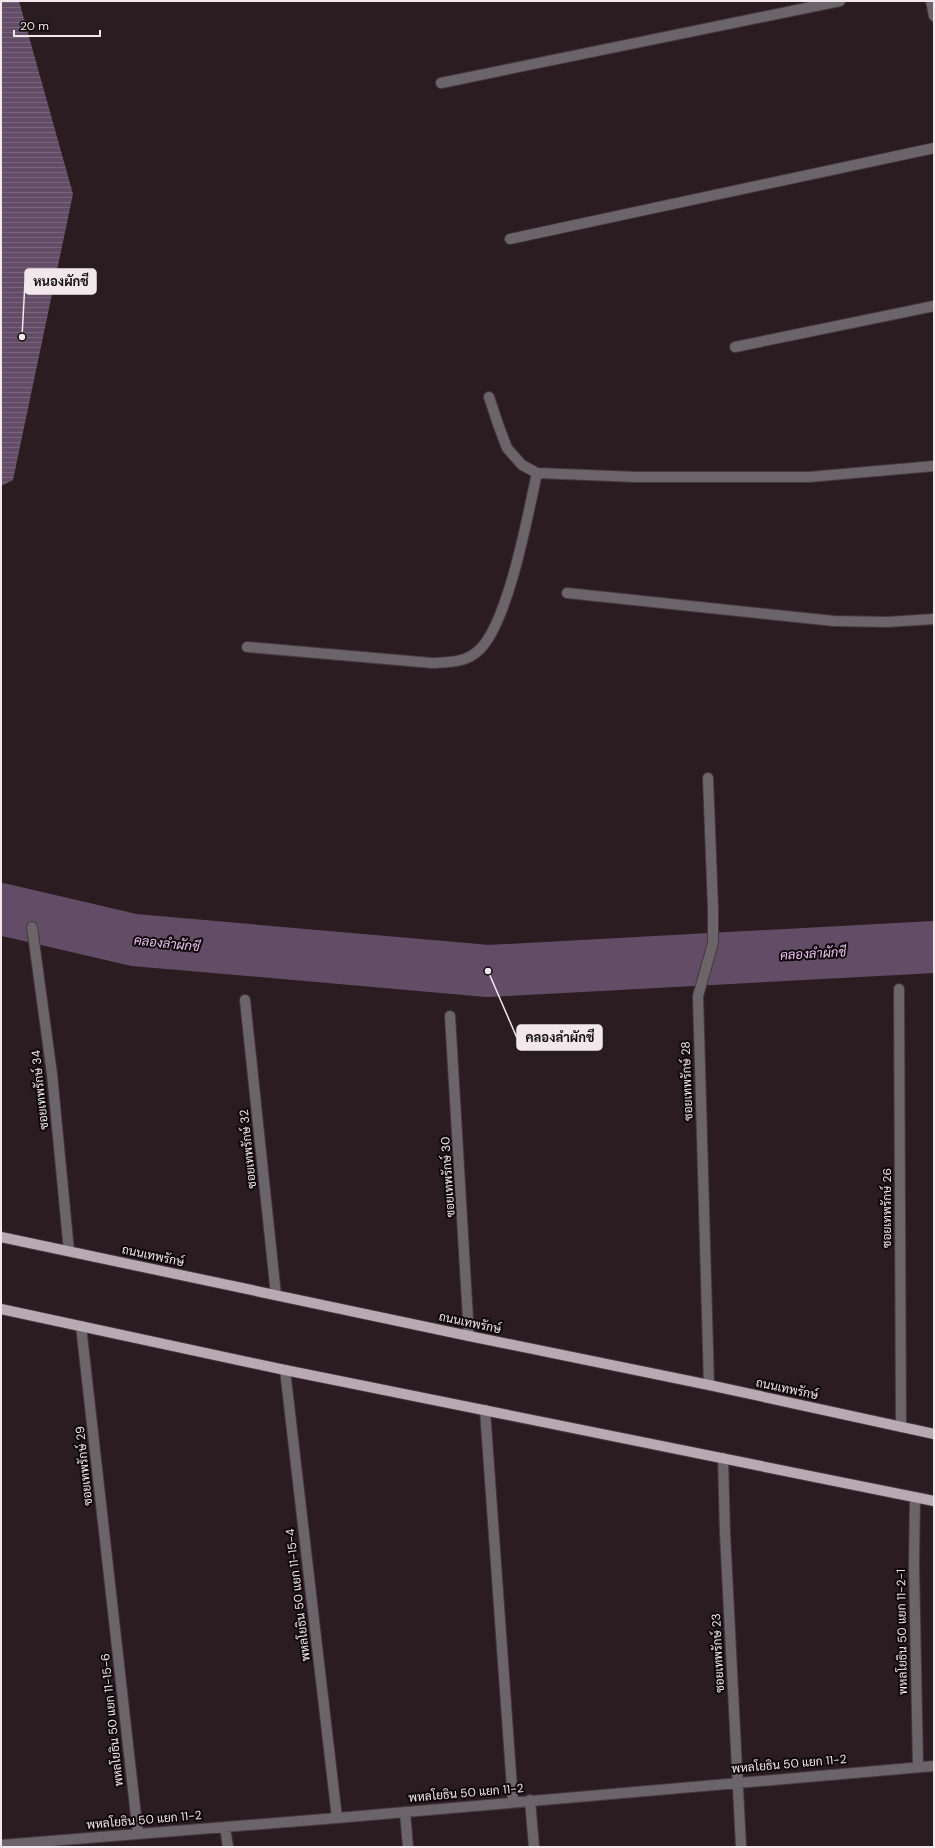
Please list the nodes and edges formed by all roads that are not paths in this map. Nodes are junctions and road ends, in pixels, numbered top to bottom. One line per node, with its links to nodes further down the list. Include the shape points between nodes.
1 (840, 1): 4 (street)
2 (931, 1): 3 (street)
3 (934, 16)
4 (441, 83)
5 (934, 148): 6 (street)
6 (510, 239)
7 (934, 306): 8 (street)
8 (735, 347)
9 (489, 397): 11 (street, via 498,427 508,448 522,464)
10 (934, 466): 11 (street, via 809,477 636,477)
11 (537, 473): 14 (street, via 515,570 493,632 478,652 458,662 432,663)
12 (567, 593): 13 (street, via 834,621 886,622)
13 (934, 619)
14 (247, 647)
15 (708, 778): 27 (street, ซอยเทพรักษ์ 28, via 713,943 698,996)
16 (32, 927): 21 (street, ซอยเทพรักษ์ 34, via 52,1074)
17 (899, 989): 29 (street, ซอยเทพรักษ์ 26)
18 (244, 1000): 22 (street, ซอยเทพรักษ์ 32)
19 (450, 1016): 25 (street, ซอยเทพรักษ์ 30)
20 (1, 1237): 21 (main road, ถนนเทพรักษ์)
21 (69, 1251): 22 (main road, ถนนเทพรักษ์)
22 (276, 1295): 25 (main road, ถนนเทพรักษ์)
23 (1, 1309): 24 (main road)
24 (81, 1326): 26 (main road); 34 (street, ซอยเทพรักษ์ 29)
25 (469, 1336): 27 (main road, ถนนเทพรักษ์)
26 (284, 1370): 28 (main road); 41 (street, พหลโยธิน 50 แยก 11-15-4)
27 (709, 1385): 29 (main road, ถนนเทพรักษ์)
28 (485, 1410): 31 (main road); 39 (street)
29 (901, 1428): 30 (main road, ถนนเทพรักษ์)
30 (934, 1434)
31 (723, 1458): 32 (main road); 37 (street, ซอยเทพรักษ์ 23)
32 (915, 1497): 33 (main road); 35 (street, พหลโยธิน 50 แยก 11-2-1)
33 (934, 1501)
34 (112, 1603): 43 (street, พหลโยธิน 50 แยก 11-15-6)
35 (918, 1766): 36 (street, พหลโยธิน 50 แยก 11-2); 37 (street, พหลโยธิน 50 แยก 11-2)
36 (934, 1766)
37 (737, 1782): 38 (street, พหลโยธิน 50 แยก 11-2); 48 (street, ซอยเทพรักษ์ 23)
38 (530, 1800): 39 (street, พหลโยธิน 50 แยก 11-2); 47 (street)
39 (513, 1802): 40 (street, พหลโยธิน 50 แยก 11-2)
40 (405, 1812): 41 (street, พหลโยธิน 50 แยก 11-2); 46 (street)
41 (337, 1818): 42 (street, พหลโยธิน 50 แยก 11-2)
42 (226, 1827): 43 (street, พหลโยธิน 50 แยก 11-2); 45 (street)
43 (138, 1834): 44 (street, พหลโยธิน 50 แยก 11-2)
44 (1, 1845)
45 (228, 1847)
46 (408, 1847)
47 (534, 1847)
48 (741, 1847)

